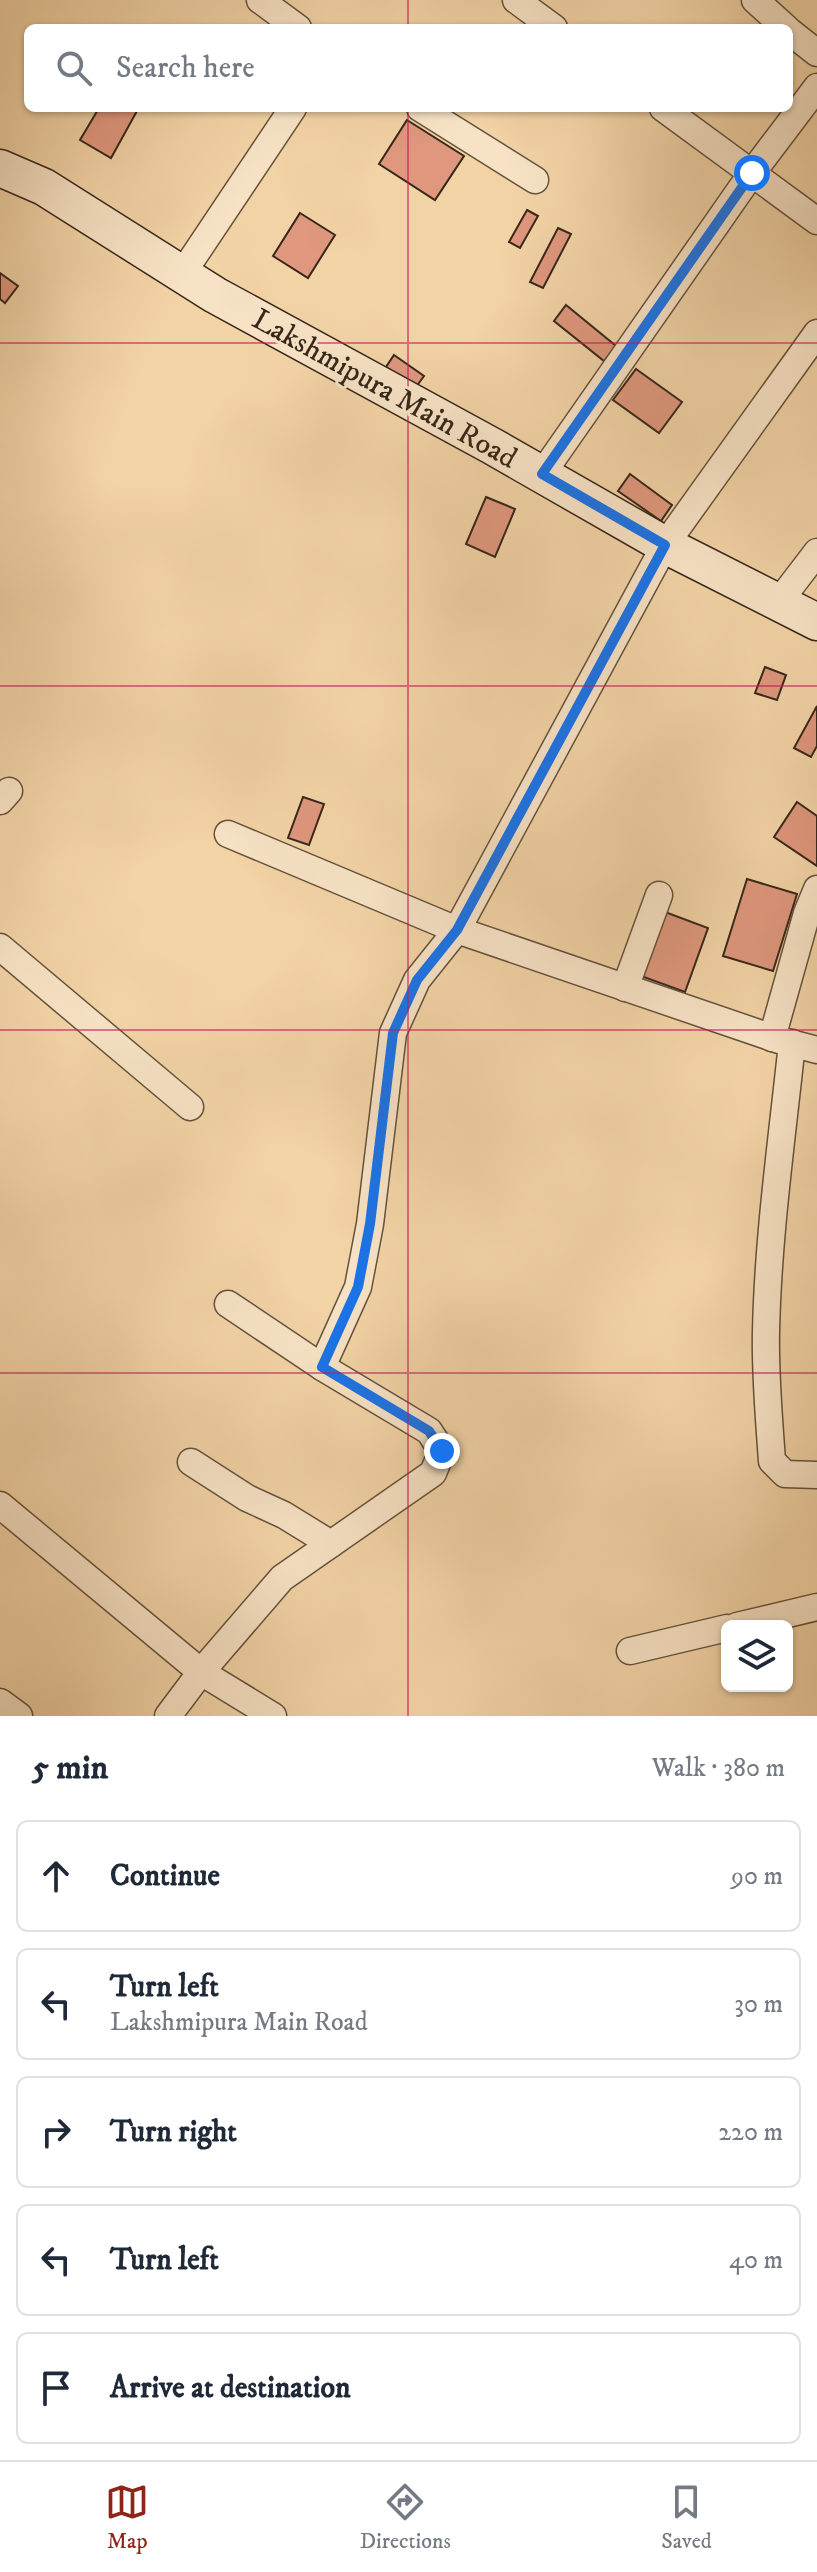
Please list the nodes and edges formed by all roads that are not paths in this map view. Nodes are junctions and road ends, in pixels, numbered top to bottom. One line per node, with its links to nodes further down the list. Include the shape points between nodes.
1 (260, 0): 4 (street)
2 (516, 0): 5 (street)
3 (755, 0): 6 (street)
4 (293, 24)
5 (549, 24)
6 (781, 24)
7 (793, 34): 8 (street)
8 (817, 53)
9 (817, 87): 14 (street)
10 (290, 112): 17 (street)
11 (426, 112): 15 (street)
12 (668, 112): 14 (street)
13 (0, 168): 17 (main road, Lakshmipura Main Road, via 44,187)
14 (752, 173): 16 (street); 19 (street)
15 (535, 180)
16 (817, 221)
17 (182, 274): 19 (main road, Lakshmipura Main Road)
18 (817, 333): 20 (street)
19 (542, 474): 20 (main road, Lakshmipura Main Road)
20 (665, 545): 22 (main road, Lakshmipura Main Road); 27 (street)
21 (817, 552): 22 (street)
22 (778, 603): 23 (main road, Lakshmipura Main Road)
23 (817, 622)
24 (228, 834): 27 (street)
25 (817, 889): 30 (street, via 807,913)
26 (659, 895): 29 (street)
27 (457, 930): 29 (street); 33 (street, via 417,980 393,1033 358,1287)
28 (0, 947): 31 (street)
29 (625, 988): 30 (street)
30 (794, 1044): 35 (street, via 770,1252 770,1435 772,1461 785,1474)
31 (190, 1107)
32 (228, 1304): 33 (street)
33 (322, 1367): 37 (street, via 429,1431 442,1451 433,1473)
34 (191, 1462): 37 (street)
35 (817, 1475)
36 (0, 1505): 42 (street)
37 (331, 1544): 42 (street, via 282,1578)
38 (817, 1607): 39 (street)
39 (762, 1620)
40 (721, 1629): 41 (street)
41 (630, 1651)
42 (201, 1672): 45 (street); 46 (street)
43 (0, 1702): 44 (street)
44 (19, 1716)
45 (168, 1716)
46 (273, 1716)

